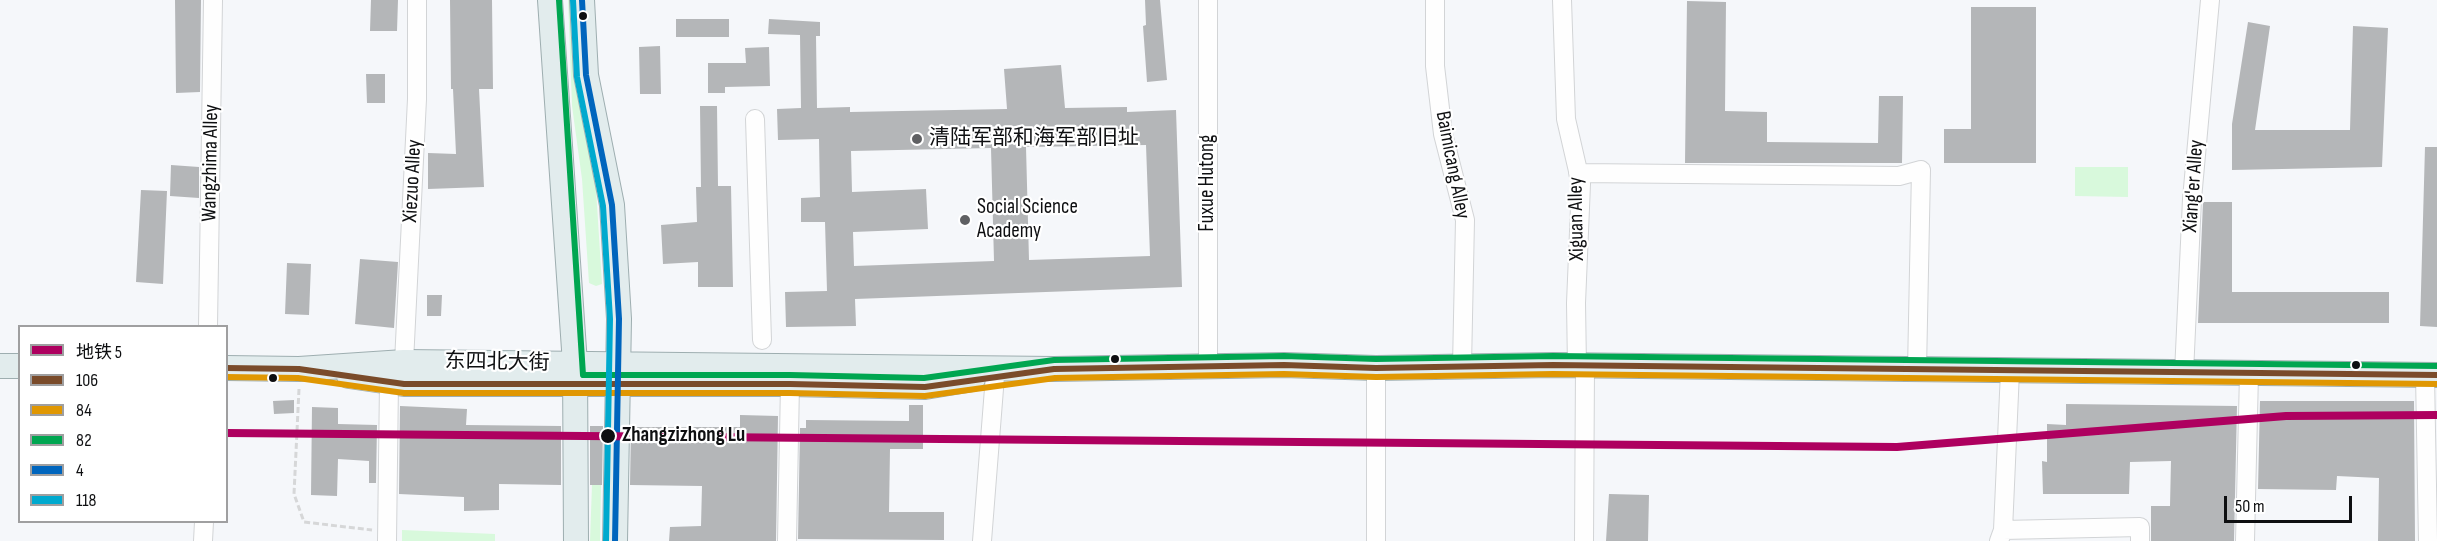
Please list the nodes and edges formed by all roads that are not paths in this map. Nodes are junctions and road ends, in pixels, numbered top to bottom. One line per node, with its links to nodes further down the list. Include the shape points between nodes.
1 (213, 0): 11 (street, Wangzhima Alley)
2 (417, 0): 13 (street, Xiezuo Alley, via 417,99)
3 (550, 0): 26 (main road)
4 (582, 0): 27 (main road, via 586,75 612,205)
5 (1208, 0): 16 (street, Fuxue Hutong)
6 (1435, 0): 17 (street, Baimicang Alley, via 1435,66 1443,134 1465,220)
7 (1562, 0): 10 (street, Xiguan Alley, via 1566,119)
8 (2210, 0): 25 (street, Xiang'er Alley, via 2192,199)
9 (755, 119): 12 (street)
10 (1578, 173): 18 (street, Xiguan Alley, via 1581,184 1576,303); 23 (street, via 1899,176 1921,170)
11 (208, 325)
12 (762, 340)
13 (404, 362): 21 (main road, 东四北大街); 26 (main road, 东四北大街)
14 (0, 366): 15 (main road)
15 (18, 366)
16 (1208, 366): 20 (main road); 22 (main road)
17 (1462, 366): 18 (main road); 20 (main road)
18 (1581, 367): 23 (main road); 42 (street, Xiguan Alley)
19 (228, 368): 21 (main road)
20 (1376, 368): 41 (street)
21 (299, 369): 31 (main road, 东四北大街)
22 (1054, 369): 27 (main road, 东四北大街); 30 (main road, 东四北大街)
23 (1917, 370): 24 (main road)
24 (2010, 371): 25 (main road); 34 (street)
25 (2184, 373): 28 (main road)
26 (575, 374): 27 (main road, 东四北大街); 31 (main road, 东四北大街); 37 (main road)
27 (618, 374): 32 (main road, 东四北大街); 38 (main road)
28 (2249, 374): 29 (main road); 44 (street)
29 (2431, 375): 45 (street)
30 (995, 376): 32 (main road, 东四北大街, via 926,387); 40 (street)
31 (389, 382): 35 (street)
32 (790, 384): 39 (street)
33 (204, 523): 36 (street)
34 (2001, 535): 43 (street, via 2140,527)
35 (387, 537)
36 (203, 541)
37 (576, 541)
38 (615, 541)
39 (787, 541)
40 (982, 541)
41 (1376, 541)
42 (1584, 541)
43 (2140, 541)
44 (2245, 541)
45 (2428, 541)

